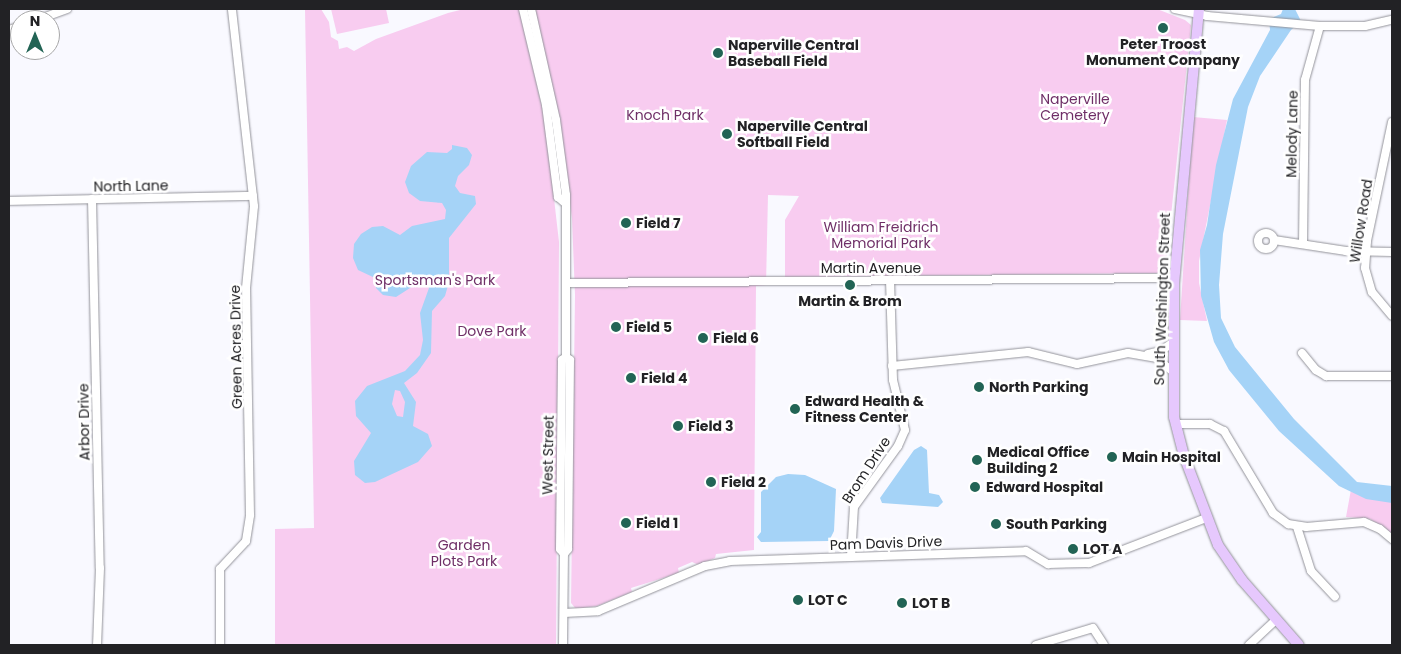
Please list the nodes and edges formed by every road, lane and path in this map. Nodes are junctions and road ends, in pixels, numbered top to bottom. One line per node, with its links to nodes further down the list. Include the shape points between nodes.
1 (232, 9): 9 (street, Green Acres Drive)
2 (523, 9): 12 (street, West Street, via 546,105 558,197)
3 (530, 9): 12 (street, West Street, via 557,127 566,195)
4 (1175, 9): 5 (street)
5 (1199, 12): 7 (street, via 1263,22); 17 (main road, South Washington Street)
6 (1392, 20): 7 (street, via 1365,26)
7 (1320, 26): 14 (street, Melody Lane, via 1305,80)
8 (1392, 122): 15 (street, Willow Road)
9 (253, 196): 10 (street, North Lane); 36 (street, Green Acres Drive, via 253,242 246,288 250,525 246,541 220,569)
10 (92, 199): 11 (street, North Lane); 35 (street, Arbor Drive, via 100,568)
11 (9, 201)
12 (564, 202): 19 (street, West Street)
13 (1274, 240): 14 (street)
14 (1303, 244): 15 (street)
15 (1366, 252): 16 (street); 20 (street, Willow Road, via 1366,276 1372,292)
16 (1392, 252)
17 (1175, 278): 18 (street, Martin Avenue); 21 (main road, South Washington Street)
18 (890, 280): 19 (street, Martin Avenue); 24 (street, Brom Drive)
19 (567, 284): 33 (street, West Street, via 566,357 570,360)
20 (1392, 316)
21 (1172, 342): 23 (street, via 1161,351); 25 (main road, South Washington Street)
22 (1302, 353): 26 (street, via 1318,372 1326,376)
23 (1146, 354): 24 (street, via 1120,353 1077,364 1035,353 1022,353); 25 (street)
24 (892, 366): 31 (street, Brom Drive, via 906,430 854,507)
25 (1172, 371): 27 (main road, South Washington Street)
26 (1392, 376)
27 (1176, 424): 28 (main road, South Washington Street); 29 (street, via 1210,424 1224,431 1273,513)
28 (1206, 518): 31 (street, Pam Davis Drive, via 1089,563 1048,564 1026,552); 34 (main road, South Washington Street, via 1227,561)
29 (1297, 527): 30 (street, via 1364,522); 32 (street, via 1311,570)
30 (1392, 539)
31 (851, 557): 33 (street, Pam Davis Drive, via 730,561 705,566 598,611)
32 (1335, 597)
33 (564, 613): 37 (street, West Street)
34 (1275, 620): 40 (street); 41 (main road, South Washington Street)
35 (97, 645)
36 (220, 645)
37 (563, 645)
38 (1036, 645): 39 (street, via 1093,628)
39 (1104, 645)
40 (1249, 645)
41 (1299, 645)

